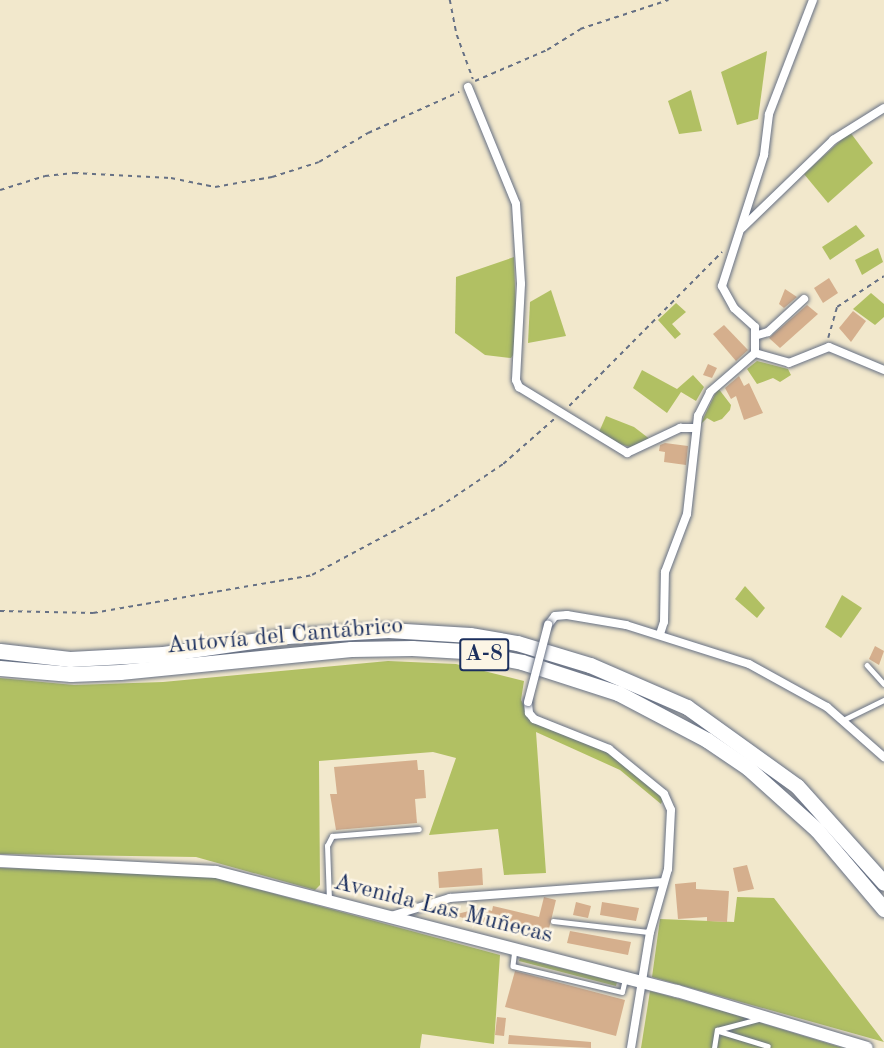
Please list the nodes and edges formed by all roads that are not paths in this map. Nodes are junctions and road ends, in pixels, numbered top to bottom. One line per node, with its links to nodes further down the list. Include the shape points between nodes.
1 (813, 0): 4 (street, via 769,114 764,155)
2 (471, 85): 9 (street, via 516,204 521,284 516,380 519,387 627,453 680,429)
3 (884, 108): 4 (street, via 833,140)
4 (741, 232): 6 (street, via 722,286 734,308 755,327)
5 (804, 299): 6 (street, via 768,332)
6 (758, 335): 7 (street)
7 (755, 353): 8 (street, via 789,363 829,347); 9 (street, via 710,392)
8 (884, 370)
9 (696, 428): 10 (street, via 687,514 665,572 664,622)
10 (660, 634): 16 (street, via 767,672 798,688); 20 (street, bridge, via 567,615 555,616 548,625 528,702 534,718 609,749 664,794 671,810 671,845)
11 (0, 651): 21 (highway, Autovía del Cantábrico / A-8, via 70,659 151,655 287,636 388,630 470,635 517,643 629,680 705,719 797,786)
12 (867, 665): 14 (lane)
13 (0, 668): 23 (highway, Autovía del Cantábrico / A-8, via 71,674 120,672 351,649 412,648 464,651 522,662 618,693 707,740 748,768 817,831)
14 (884, 684)
15 (884, 700): 16 (lane)
16 (842, 720): 17 (street)
17 (884, 757)
18 (419, 830): 22 (lane, via 332,836 327,846)
19 (0, 861): 22 (street, Avenida Las Muñecas, via 216,872)
20 (663, 882): 24 (street, via 450,898); 26 (street)
21 (884, 883)
22 (329, 903): 24 (street, Avenida Las Muñecas)
23 (884, 909)
24 (388, 917): 27 (street, Avenida Las Muñecas)
25 (553, 921): 26 (lane)
26 (650, 932): 27 (street)
27 (643, 982): 28 (street, Avenida Las Muñecas); 31 (street)
28 (768, 1017): 29 (lane); 33 (street, Avenida Las Muñecas)
29 (717, 1030): 30 (lane); 32 (lane)
30 (768, 1046)
31 (631, 1048)
32 (714, 1048)
33 (867, 1048)

